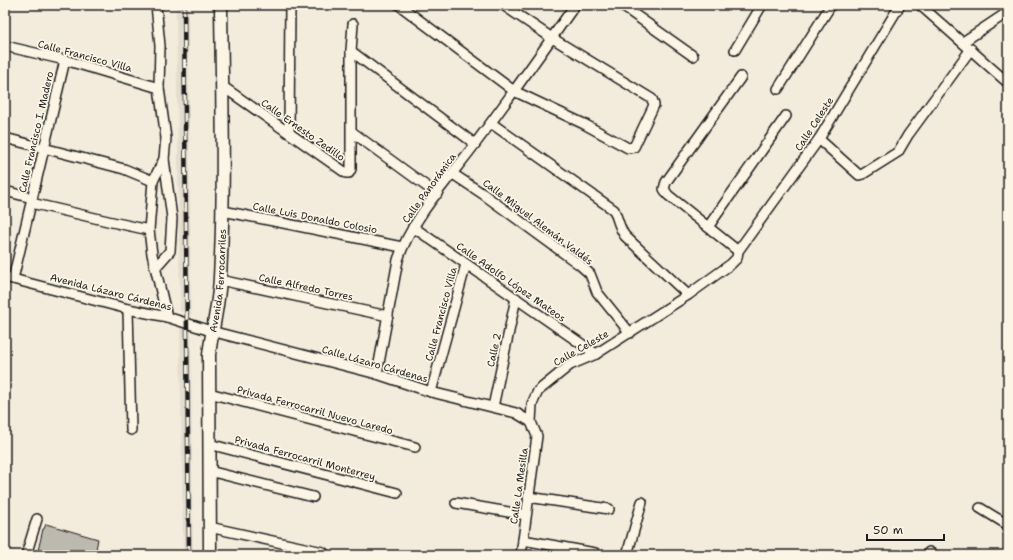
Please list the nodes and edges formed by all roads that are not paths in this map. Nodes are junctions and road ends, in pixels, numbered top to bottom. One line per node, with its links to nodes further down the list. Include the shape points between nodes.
1 (156, 5): 25 (street, via 160,46)
2 (221, 5): 24 (street, Avenida Ferrocarriles)
3 (290, 5): 31 (street)
4 (399, 5): 27 (street)
5 (503, 5): 14 (street)
6 (575, 5): 14 (street)
7 (621, 5): 20 (street)
8 (762, 5): 17 (street)
9 (831, 5): 26 (street)
10 (900, 5): 33 (street, Calle Celeste)
11 (920, 5): 15 (street)
12 (1008, 12): 15 (street)
13 (353, 24): 19 (street, Calle Ernesto Zedillo)
14 (552, 38): 27 (street, Calle Panorámica); 27 (street, via 652,100 654,105 634,147 628,148)
15 (963, 42): 18 (street)
16 (5, 46): 21 (street, Calle Francisco Villa)
17 (735, 50)
18 (971, 50): 23 (street); 33 (street, via 898,152 863,174 859,175)
19 (351, 51): 30 (street, Calle Ernesto Zedillo); 34 (street)
20 (693, 56)
21 (65, 60): 25 (street, Calle Francisco Villa); 35 (street, Calle Francisco I. Madero)
22 (741, 77): 44 (street, via 666,182 664,189)
23 (1008, 83)
24 (222, 86): 31 (street, Calle Ernesto Zedillo); 42 (street, Avenida Ferrocarriles)
25 (159, 88): 36 (street, via 166,138)
26 (778, 88)
27 (514, 91): 29 (street, Calle Panorámica)
28 (786, 116): 44 (street)
29 (491, 123): 34 (street, Calle Panorámica); 52 (street, via 614,210 619,228 625,236)
30 (352, 132): 31 (street, Calle Ernesto Zedillo, via 349,173); 40 (street)
31 (289, 133)
32 (5, 138): 35 (street)
33 (819, 139): 47 (street, Calle Celeste)
34 (475, 144): 37 (street, Calle Panorámica)
35 (44, 148): 38 (street, via 124,169); 41 (street, Calle Francisco I. Madero)
36 (164, 159): 38 (street); 49 (street, via 172,218 170,251)
37 (453, 174): 40 (street, Calle Panorámica); 58 (street, Calle Miguel Alemán Valdés, via 580,265 590,274 597,292)
38 (153, 181): 45 (street)
39 (5, 191): 41 (street)
40 (437, 194): 43 (street, Calle Panorámica)
41 (32, 201): 45 (street); 50 (street, Calle Francisco I. Madero)
42 (223, 211): 46 (street, Calle Luis Donaldo Colosio); 51 (street, Avenida Ferrocarriles)
43 (413, 227): 46 (street, Calle Panorámica); 48 (street, Calle Adolfo López Mateos)
44 (708, 227): 47 (street)
45 (149, 230): 49 (street)
46 (402, 247): 55 (street, Calle Panorámica)
47 (738, 251): 52 (street, Calle Celeste, via 737,258 731,264)
48 (466, 264): 53 (street, Calle Adolfo López Mateos); 61 (street, Calle Francisco Villa)
49 (155, 268): 56 (street)
50 (9, 278): 54 (street, Avenida Lázaro Cárdenas)
51 (220, 280): 55 (street, Calle Alfredo Torres); 57 (street, Avenida Ferrocarriles)
52 (688, 295): 58 (street, Calle Celeste)
53 (516, 298): 59 (street, Calle Adolfo López Mateos); 63 (street, Calle 2)
54 (128, 309): 56 (street, Avenida Lázaro Cárdenas); 65 (street)
55 (388, 316): 60 (street, Calle Panorámica)
56 (167, 317): 57 (street, Avenida Lázaro Cárdenas)
57 (211, 331): 60 (street, Calle Lázaro Cárdenas); 62 (street, Avenida Ferrocarriles)
58 (630, 333): 59 (street, Calle Celeste)
59 (596, 354): 64 (street, Calle Celeste, via 570,365 538,391 532,404)
60 (377, 374): 61 (street, Calle Lázaro Cárdenas)
61 (431, 392): 63 (street, Calle Lázaro Cárdenas)
62 (208, 393): 66 (street, Avenida Ferrocarriles); 67 (street, Privada Ferrocarril Nuevo Laredo)
63 (493, 407): 64 (street, Calle Lázaro Cárdenas, via 516,413)
64 (531, 422): 71 (street, Calle La Mesilla, via 538,436)
65 (131, 430)
66 (209, 444): 68 (street, Avenida Ferrocarriles); 69 (street, Privada Ferrocarril Monterrey)
67 (415, 447)
68 (209, 471): 70 (street); 79 (street, Avenida Ferrocarriles)
69 (397, 493)
70 (313, 497)
71 (528, 497): 75 (street); 76 (street, Calle La Mesilla)
72 (642, 502): 86 (street)
73 (456, 503): 76 (street)
74 (980, 508): 78 (street)
75 (609, 509)
76 (526, 515): 80 (street, Calle La Mesilla)
77 (37, 518): 83 (street)
78 (1008, 525)
79 (209, 527): 81 (street); 84 (street, Avenida Ferrocarriles)
80 (523, 540): 82 (street); 85 (street, Calle La Mesilla)
81 (323, 552)
82 (594, 553)
83 (26, 555)
84 (210, 555)
85 (521, 555)
86 (626, 555)

